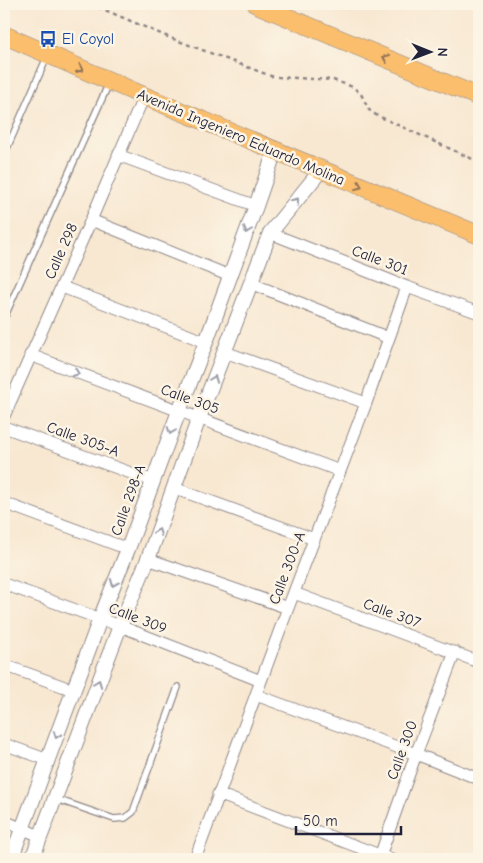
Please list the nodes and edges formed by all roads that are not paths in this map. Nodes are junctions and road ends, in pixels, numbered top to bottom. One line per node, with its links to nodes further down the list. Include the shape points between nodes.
1 (256, 4): 6 (main road, one-way to 1)
2 (4, 35): 3 (main road, Avenida Ingeniero Eduardo Molina)
3 (48, 55): 4 (main road, Avenida Ingeniero Eduardo Molina, one-way to 4); 8 (lane)
4 (109, 82): 5 (main road, Avenida Ingeniero Eduardo Molina); 20 (lane)
5 (144, 96): 7 (main road, Avenida Ingeniero Eduardo Molina); 9 (street, Calle 298)
6 (479, 97)
7 (275, 151): 10 (main road, Avenida Ingeniero Eduardo Molina); 11 (street, Calle 298-A)
8 (4, 155)
9 (118, 155): 11 (street); 12 (street, Calle 298)
10 (321, 170): 13 (street, one-way to 10); 14 (main road, Avenida Ingeniero Eduardo Molina, one-way to 14)
11 (256, 206): 15 (street, Calle 298-A, one-way to 15)
12 (92, 220): 15 (street); 17 (street, Calle 298)
13 (270, 233): 16 (street); 18 (street, Calle 301)
14 (479, 234)
15 (230, 276): 22 (street, Calle 298-A)
16 (250, 283): 21 (street); 23 (street)
17 (62, 287): 22 (street); 24 (street, Calle 298)
18 (407, 287): 19 (street, Calle 301); 21 (street, Calle 300-A)
19 (479, 313)
20 (4, 318)
21 (389, 338): 25 (street, Calle 300-A)
22 (206, 342): 26 (street, Calle 298-A)
23 (225, 352): 25 (street); 28 (street, one-way to 23)
24 (30, 356): 26 (street, Calle 305, one-way to 26); 27 (street, Calle 298)
25 (366, 403): 30 (street, Calle 300-A)
26 (179, 411): 28 (street, Calle 305); 31 (street, Calle 298-A, one-way to 31)
27 (4, 416)
28 (199, 418): 30 (street, Calle 305); 32 (street)
29 (4, 427): 31 (street, Calle 305-A)
30 (340, 472): 34 (street, Calle 300-A)
31 (152, 480): 35 (street, Calle 298-A)
32 (174, 488): 34 (street); 36 (street, one-way to 32)
33 (4, 503): 35 (street)
34 (314, 539): 38 (street, Calle 300-A)
35 (128, 549): 40 (street, Calle 298-A, one-way to 40)
36 (148, 559): 39 (street); 41 (street)
37 (4, 584): 40 (street, Calle 309)
38 (294, 593): 39 (street, Calle 300-A); 42 (street, Calle 307)
39 (288, 608): 45 (street, Calle 300-A)
40 (100, 619): 41 (street, Calle 309); 47 (street, Calle 298-A)
41 (120, 626): 45 (street, Calle 309); 54 (street, one-way to 41)
42 (455, 652): 43 (street, Calle 307); 50 (street, Calle 300)
43 (479, 662)
44 (4, 665): 47 (street)
45 (261, 682): 48 (street, Calle 300-A)
46 (178, 687): 54 (lane, via 133,812 126,818 114,819)
47 (73, 690): 51 (street, Calle 298-A, one-way to 51)
48 (256, 695): 50 (street); 53 (street, Calle 300-A)
49 (4, 744): 51 (street)
50 (416, 754): 52 (street); 58 (street, Calle 300)
51 (48, 760): 56 (street, Calle 298-A)
52 (479, 778)
53 (218, 794): 58 (street); 61 (street, Calle 300-A)
54 (54, 798): 57 (street)
55 (4, 821): 56 (street)
56 (23, 828): 57 (street); 59 (street, Calle 298-A)
57 (40, 836): 60 (street)
58 (383, 858)
59 (11, 859)
60 (32, 859)
61 (195, 859)

